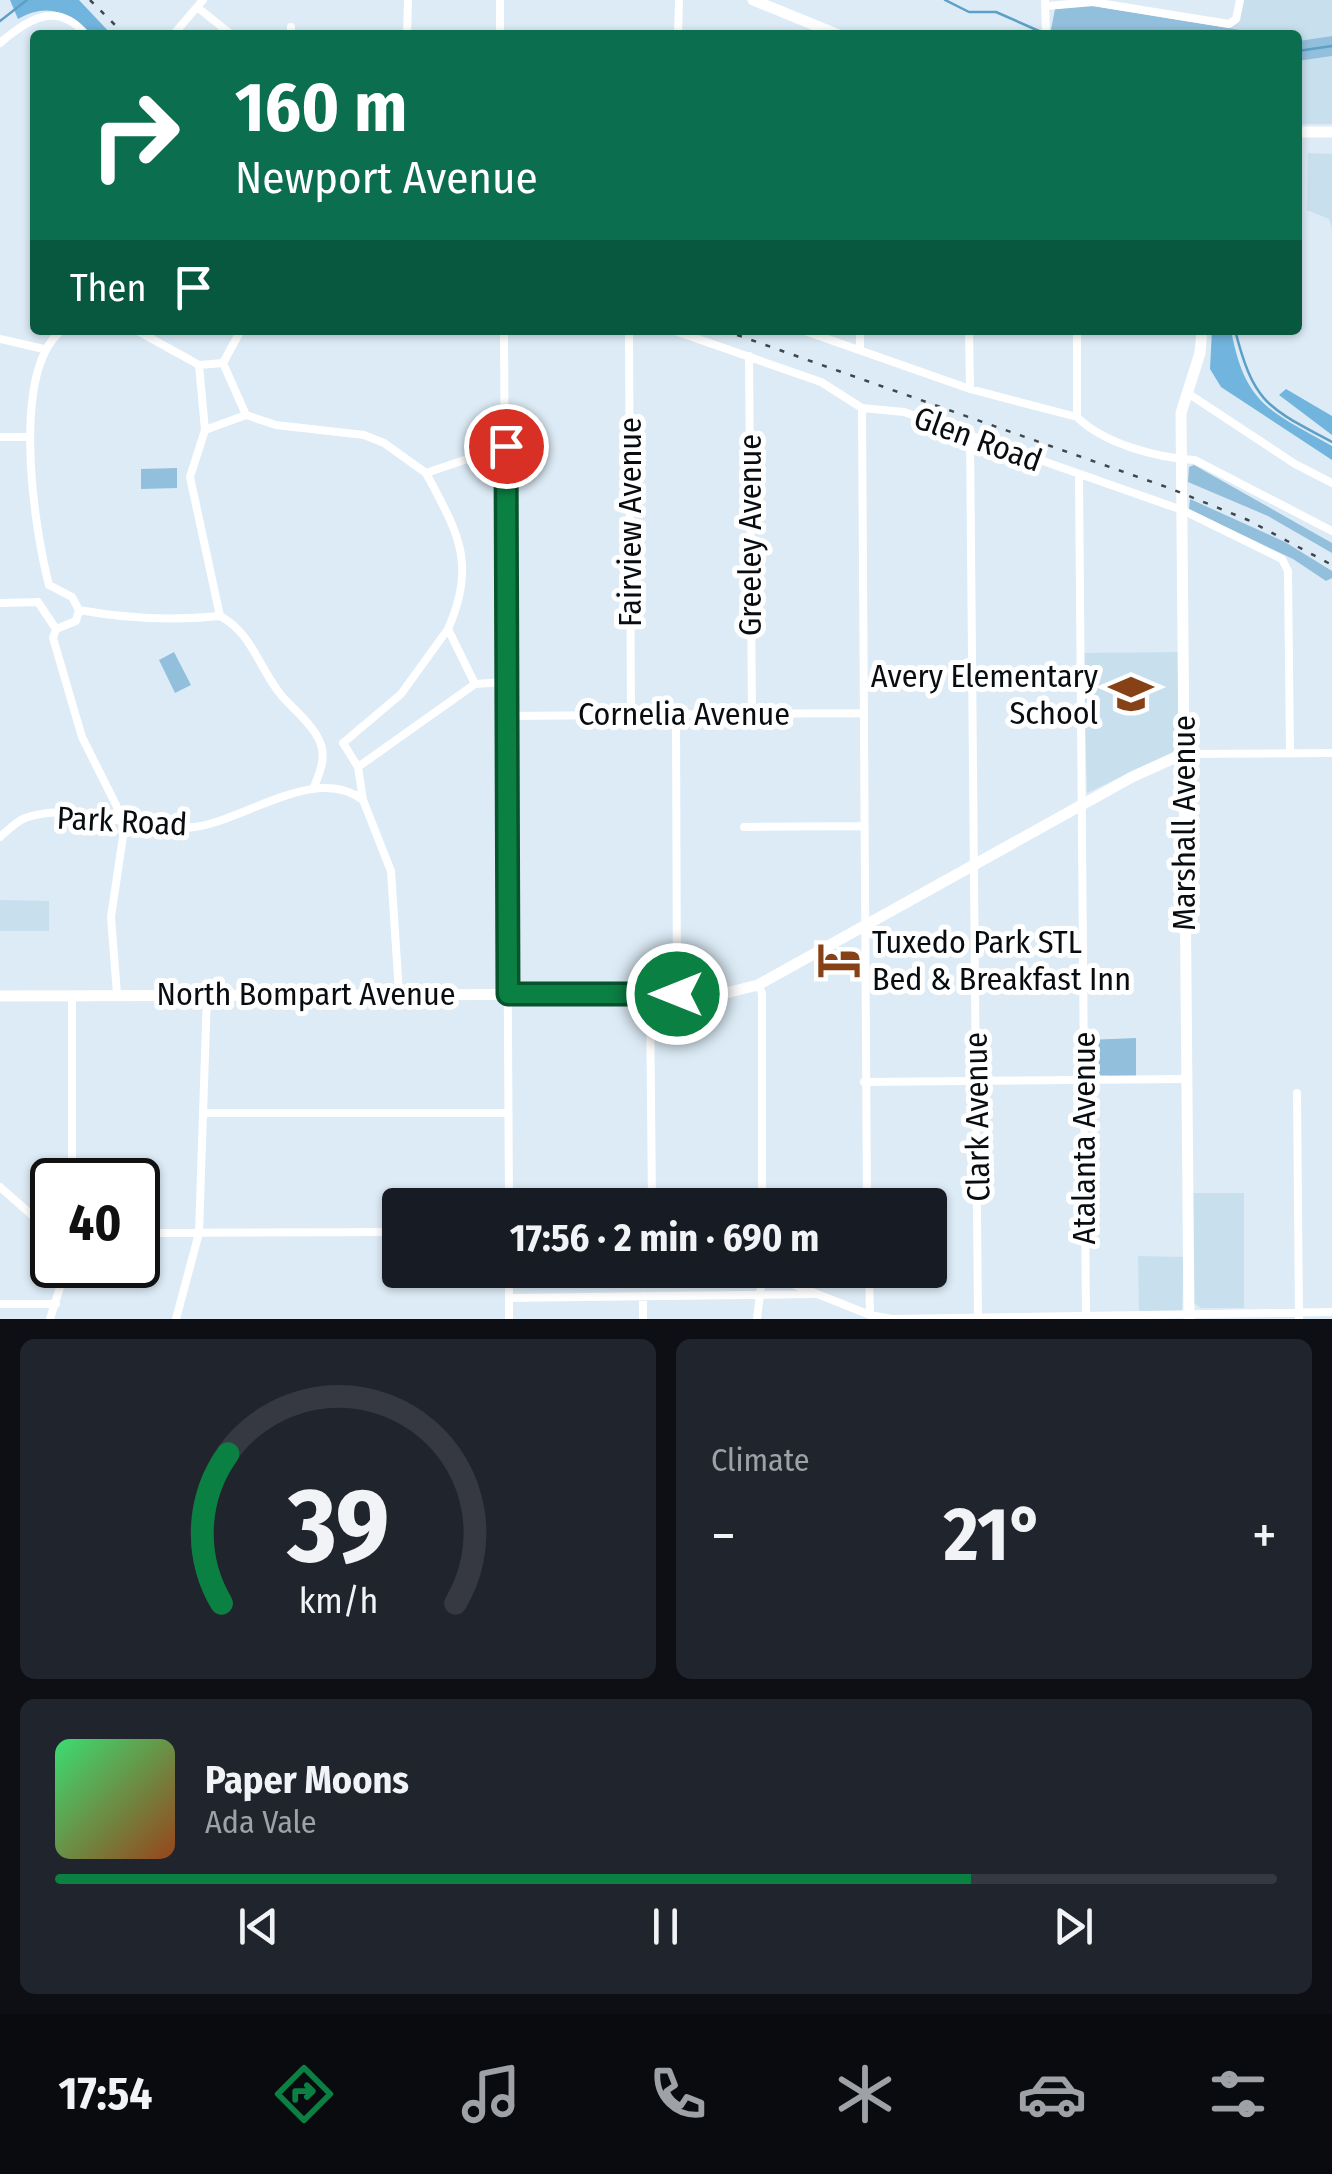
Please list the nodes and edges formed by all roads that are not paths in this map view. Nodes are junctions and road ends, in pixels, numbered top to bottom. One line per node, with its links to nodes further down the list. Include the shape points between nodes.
1 (408, 0): 12 (street)
2 (500, 0): 13 (street)
3 (679, 0): 14 (street)
4 (1240, 0): 6 (street, via 1228,24)
5 (758, 1): 15 (street)
6 (1104, 2): 7 (street)
7 (1046, 3): 16 (street)
8 (200, 4): 10 (street); 11 (street)
9 (80, 30): 17 (street, via 63,16 47,14 24,22)
10 (178, 30)
11 (227, 30)
12 (407, 30)
13 (500, 30)
14 (678, 30)
15 (815, 30)
16 (1046, 30)
17 (0, 43)
18 (1302, 132): 19 (street)
19 (1332, 132)
20 (58, 335): 32 (street)
21 (145, 335): 36 (street)
22 (238, 335): 35 (street)
23 (504, 335): 46 (street)
24 (629, 335): 64 (street, Fairview Avenue)
25 (687, 335): 34 (street, Glen Road)
26 (816, 335): 33 (street, Glen Road)
27 (860, 335): 33 (street)
28 (969, 335): 37 (street)
29 (1077, 335): 41 (street)
30 (1202, 335): 38 (street, Marshall Avenue)
31 (0, 340): 32 (street)
32 (44, 350): 45 (street)
33 (860, 350): 37 (street, Glen Road)
34 (749, 356): 39 (street, Glen Road, via 821,382); 63 (street, Greeley Avenue)
35 (222, 363): 36 (street); 40 (street)
36 (199, 365): 42 (street)
37 (970, 389): 41 (street, Glen Road)
38 (1186, 392): 47 (street, Marshall Avenue); 50 (street)
39 (862, 408): 43 (street, Glen Road, via 904,412); 62 (street)
40 (246, 415): 42 (street); 48 (street, via 364,435)
41 (1077, 417): 47 (street, Glen Road, via 1090,430)
42 (205, 430): 57 (street, via 190,477)
43 (970, 436): 49 (street, Glen Road); 80 (street, Clark Avenue)
44 (0, 437): 45 (street)
45 (29, 437): 53 (street)
46 (506, 446): 48 (street); 60 (street)
47 (1182, 460): 51 (street, Marshall Avenue); 52 (street, Glen Road, via 1202,462)
48 (426, 474): 59 (street, via 466,562 462,598)
49 (1079, 476): 51 (street, Glen Road); 75 (street, Atalanta Avenue)
50 (1332, 483)
51 (1182, 510): 69 (street, Glen Road, via 1282,559 1288,571); 71 (street, Marshall Avenue)
52 (1332, 531)
53 (49, 585): 55 (street); 56 (street, via 72,597)
54 (0, 602): 55 (street)
55 (38, 602): 58 (street)
56 (79, 610): 57 (street, via 151,620); 58 (street, via 76,621)
57 (220, 616): 67 (street, via 235,624 279,692)
58 (56, 628): 76 (street, via 82,737)
59 (448, 629): 61 (street); 68 (street, via 402,694)
60 (505, 682): 61 (street); 66 (street)
61 (475, 684): 72 (street)
62 (863, 713): 63 (street, Cornelia Avenue); 77 (street)
63 (752, 714): 65 (street, Cornelia Avenue)
64 (631, 715): 65 (street, Cornelia Avenue); 66 (street, Cornelia Avenue)
65 (676, 715): 87 (street)
66 (505, 716): 86 (street)
67 (318, 736): 68 (street); 73 (street, via 324,763)
68 (343, 743): 72 (street)
69 (1290, 753): 70 (street, North Bompart Avenue); 71 (street, North Bompart Avenue)
70 (1332, 753)
71 (1183, 754): 75 (street, North Bompart Avenue); 92 (street, Marshall Avenue)
72 (358, 766): 74 (street)
73 (314, 788): 74 (street, via 339,786); 76 (street, Park Road, via 207,825 151,829)
74 (363, 800): 83 (street, via 391,871)
75 (1082, 805): 80 (street, North Bompart Avenue); 91 (street, Atalanta Avenue)
76 (124, 823): 79 (street, Park Road, via 81,814 24,818); 84 (street, via 111,917)
77 (864, 826): 78 (street); 81 (street)
78 (744, 827)
79 (0, 837)
80 (974, 865): 81 (street, North Bompart Avenue); 93 (street, Clark Avenue)
81 (865, 924): 82 (street, North Bompart Avenue); 94 (street)
82 (758, 985): 87 (street, North Bompart Avenue); 102 (street)
83 (399, 993): 85 (street, North Bompart Avenue); 86 (street, North Bompart Avenue)
84 (117, 994): 85 (street, North Bompart Avenue); 90 (street, North Bompart Avenue)
85 (207, 994): 97 (street)
86 (508, 994): 88 (street, North Bompart Avenue); 96 (street)
87 (677, 994): 88 (street, North Bompart Avenue)
88 (650, 995): 101 (street)
89 (0, 996): 90 (street, North Bompart Avenue)
90 (72, 996): 98 (street)
91 (1084, 1079): 92 (street); 93 (street); 129 (street, Atalanta Avenue)
92 (1186, 1079): 122 (street, Marshall Avenue)
93 (976, 1080): 94 (street); 128 (street, Clark Avenue)
94 (864, 1082): 103 (street)
95 (1297, 1092): 120 (street)
96 (508, 1112): 97 (street); 100 (street)
97 (206, 1113): 107 (street)
98 (72, 1158)
99 (0, 1186): 104 (street)
100 (509, 1188)
101 (652, 1188)
102 (762, 1188)
103 (867, 1188)
104 (30, 1214)
105 (382, 1232): 107 (street)
106 (160, 1233): 107 (street)
107 (199, 1233): 124 (street)
108 (61, 1288): 118 (street)
109 (510, 1288): 116 (street)
110 (758, 1288): 115 (street)
111 (803, 1288): 113 (street)
112 (869, 1288): 121 (street)
113 (818, 1294): 115 (street); 121 (street)
114 (643, 1296): 115 (street); 116 (street); 126 (street)
115 (757, 1297): 127 (street)
116 (510, 1298): 125 (street)
117 (0, 1304): 118 (street)
118 (56, 1304): 123 (street)
119 (1332, 1312): 120 (street)
120 (1299, 1316): 122 (street)
121 (870, 1317): 128 (street)
122 (1189, 1317): 129 (street)
123 (50, 1319)
124 (176, 1319)
125 (510, 1319)
126 (643, 1319)
127 (757, 1319)
128 (978, 1319): 129 (street)
129 (1086, 1319)

